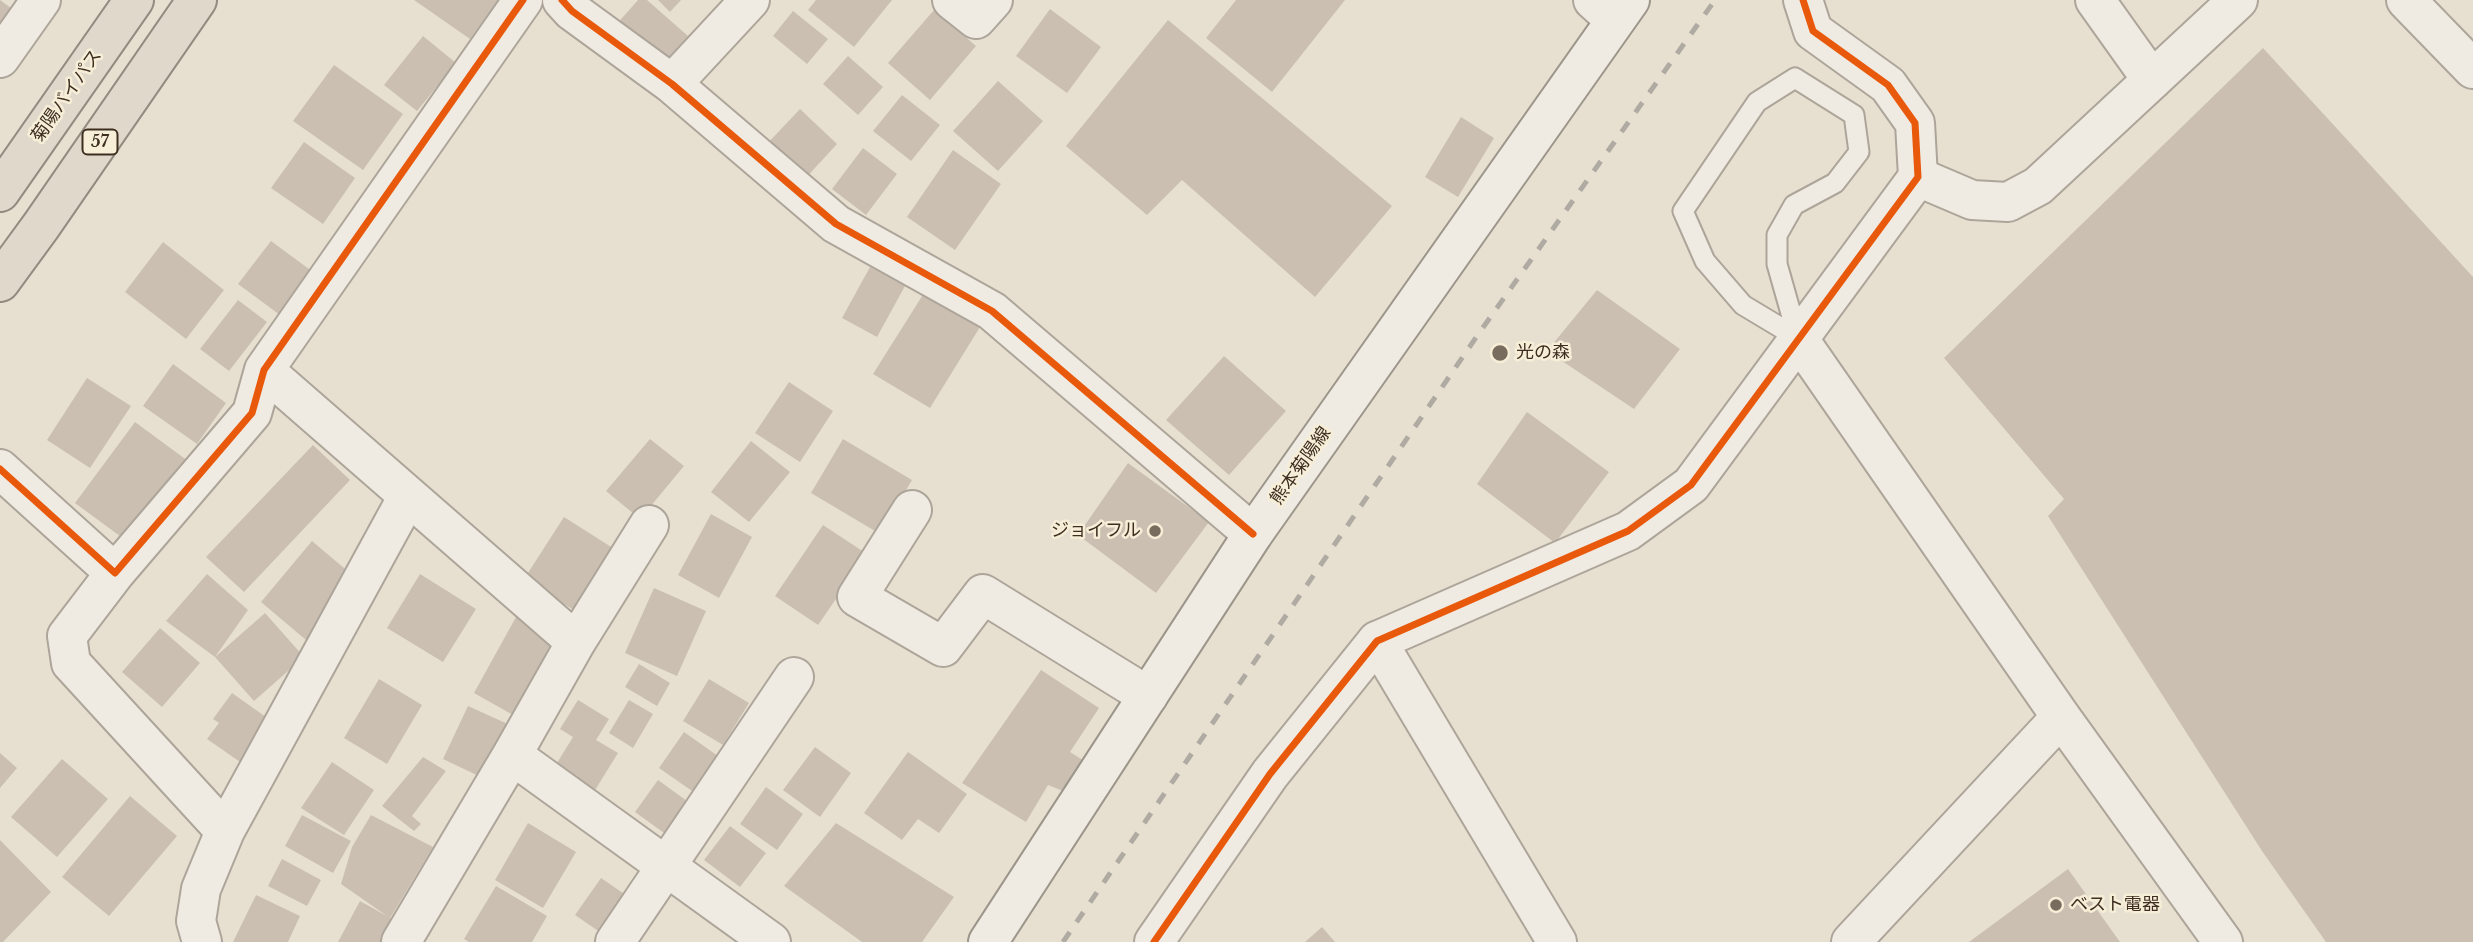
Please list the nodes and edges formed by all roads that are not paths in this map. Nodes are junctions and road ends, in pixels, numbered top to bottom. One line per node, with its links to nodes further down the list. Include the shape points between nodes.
1 (41, 0): 14 (street)
2 (134, 0): 19 (highway, 菊陽バイパス)
3 (197, 0): 20 (highway, 57)
4 (523, 0): 22 (street)
5 (562, 0): 17 (street)
6 (750, 0): 17 (street)
7 (952, 0): 8 (street, via 976,19)
8 (993, 0)
9 (1803, 0): 18 (street, via 1812,31 1888,85 1915,123)
10 (2095, 0): 16 (street)
11 (2238, 0): 16 (street)
12 (2406, 0): 15 (street)
13 (1613, 7): 27 (street, 熊本菊陽線)
14 (0, 58)
15 (2473, 69)
16 (2152, 80): 18 (street, via 2038,186 2008,202 1972,200)
17 (672, 84): 27 (street, via 836,224 992,311)
18 (1918, 177): 21 (street)
19 (0, 192)
20 (0, 282)
21 (1798, 338): 21 (lane, via 1743,305 1705,261 1683,211 1756,102 1795,78 1854,115 1859,152 1835,183 1794,205 1777,235 1777,264); 29 (street, via 1691,485 1628,531); 33 (street)
22 (264, 370): 24 (street); 28 (street, via 252,412)
23 (0, 469): 28 (street)
24 (408, 496): 30 (street); 35 (street)
25 (912, 510): 32 (street, via 857,597 943,647 983,594)
26 (649, 525): 30 (street)
27 (1253, 534): 32 (street, 熊本菊陽線)
28 (115, 573): 35 (street, via 67,636 71,663)
29 (1377, 641): 42 (street, via 1270,774); 43 (street)
30 (576, 642): 34 (street)
31 (794, 677): 36 (street)
32 (1147, 696): 41 (street, 熊本菊陽線)
33 (2061, 717): 44 (street); 45 (street)
34 (512, 755): 36 (street); 38 (street)
35 (225, 831): 37 (street, via 201,889 196,921)
36 (666, 866): 39 (street); 40 (street)
37 (202, 942)
38 (401, 942)
39 (615, 942)
40 (771, 942)
41 (988, 942)
42 (1154, 942)
43 (1556, 942)
44 (1850, 942)
45 (2223, 942)

